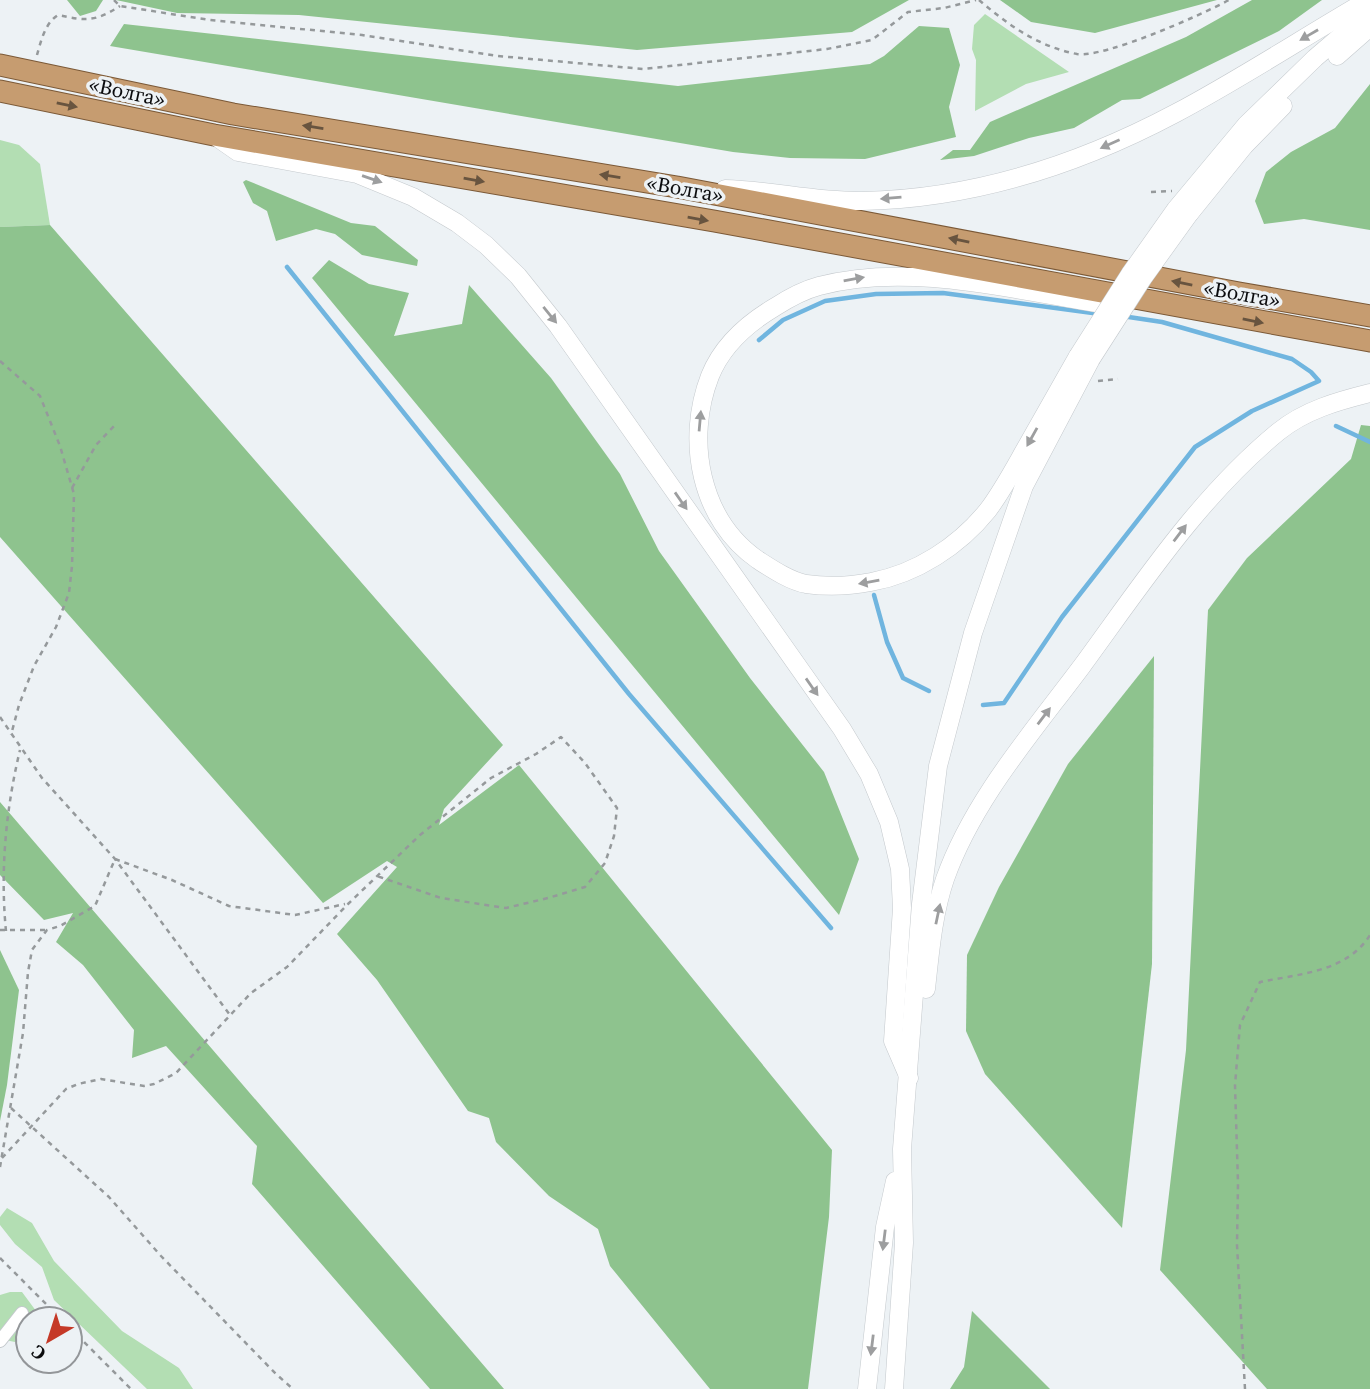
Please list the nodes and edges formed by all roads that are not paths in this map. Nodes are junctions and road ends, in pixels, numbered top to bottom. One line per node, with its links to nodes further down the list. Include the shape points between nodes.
1 (1368, 0): 7 (main road, one-way to 7, via 1176,113 1049,169 990,184 864,201)
2 (1370, 11): 8 (main road, via 1246,125)
3 (1370, 27): 8 (main road, via 1309,79)
4 (0, 65): 7 (highway, «Волга», one-way to 4, via 233,114)
5 (0, 91): 6 (highway, «Волга», one-way to 6)
6 (214, 135): 9 (highway, «Волга», one-way to 9); 14 (main road, one-way to 14, via 238,152 357,174 413,197 486,245 519,276 558,326 869,774 889,822 900,869 902,908 893,1041)
7 (677, 187): 10 (highway, «Волга», one-way to 7)
8 (1182, 211): 12 (main road, bridge, via 1143,278)
9 (1138, 299): 11 (highway, «Волга», one-way to 11); 12 (main road, one-way to 9, via 987,511 942,553 890,579 854,585 804,584 775,571 745,551 704,488 698,455 700,413 710,374 734,338 795,295 871,276 932,278 1102,304)
10 (1370, 316)
11 (1370, 341)
12 (1085, 357): 14 (main road, via 1024,486 972,633 938,766 921,904)
13 (1370, 393): 14 (main road, one-way to 13, via 945,880 975,813 1186,524 1233,471 1281,429 1326,404)
14 (909, 1078): 15 (main road)
15 (902, 1149): 18 (main road, one-way to 18, via 885,1227); 19 (main road, via 904,1243)
16 (14, 1323): 17 (street)
17 (0, 1341)
18 (867, 1389)
19 (894, 1389)

